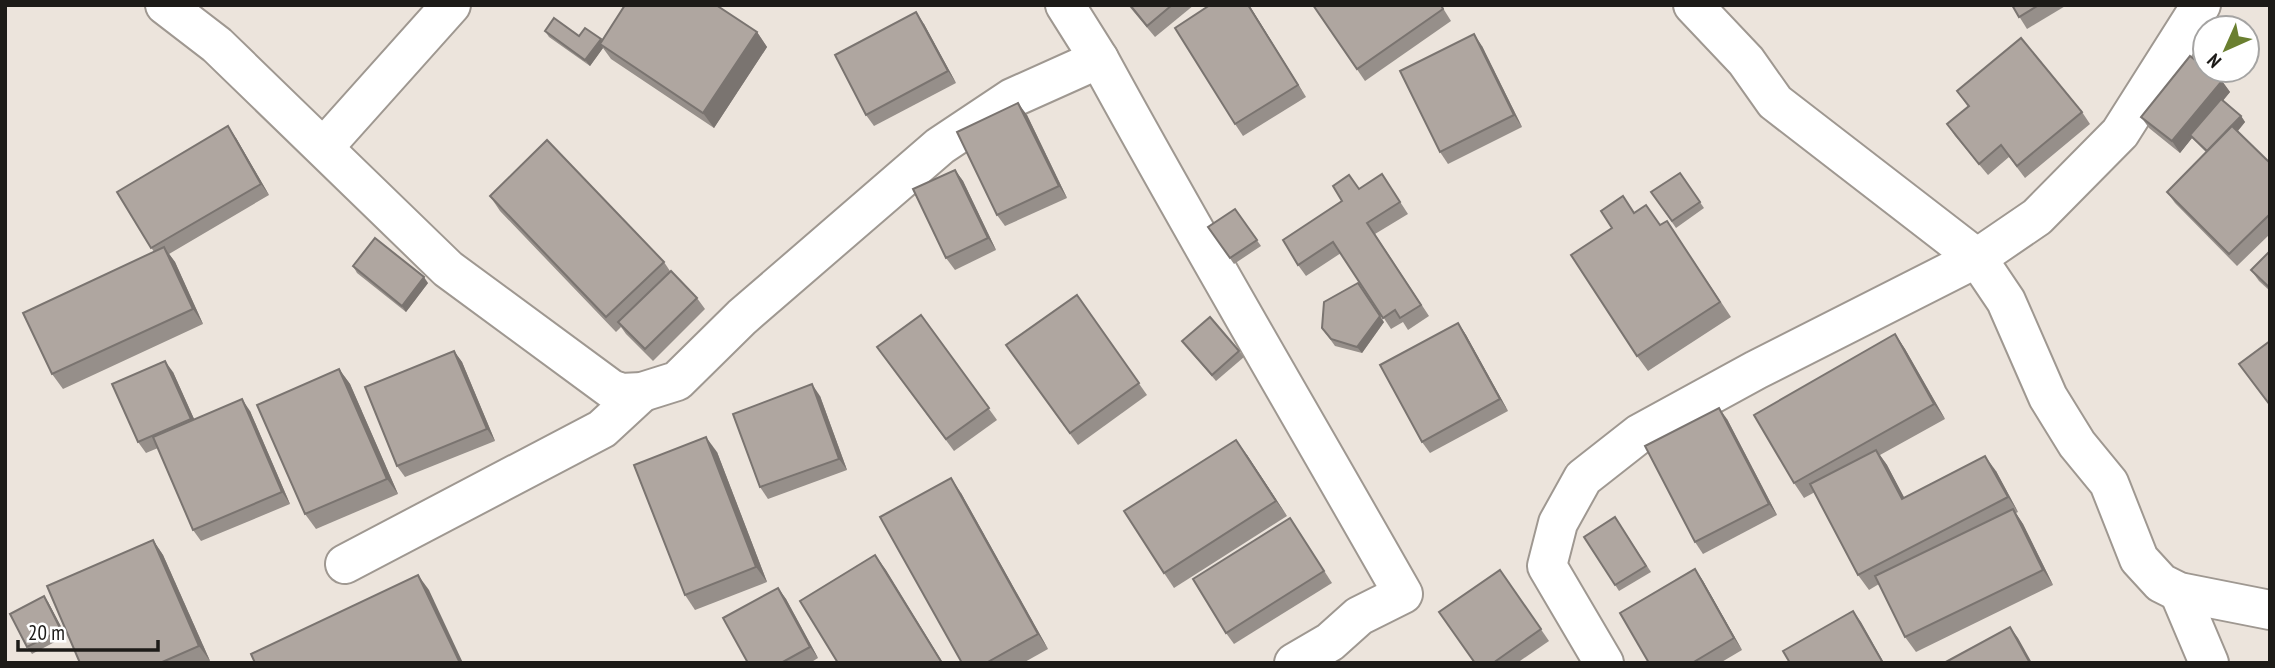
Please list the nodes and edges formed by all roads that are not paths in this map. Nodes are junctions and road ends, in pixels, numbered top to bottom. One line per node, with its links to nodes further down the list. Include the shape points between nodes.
1 (165, 5): 7 (street, via 217,45)
2 (451, 5): 7 (street)
3 (1065, 5): 6 (street)
4 (1693, 5): 8 (street, via 1746,61 1775,102)
5 (2201, 5): 8 (street, via 2120,133 2037,217)
6 (1100, 59): 9 (street, via 1012,98 940,146 742,317 677,382); 13 (street, via 1172,194 1403,594 1359,617 1330,642)
7 (324, 147): 9 (street, via 448,269 611,389)
8 (1977, 258): 11 (street, via 2006,302 2048,397 2109,484 2139,559 2161,583); 14 (street, via 1639,434 1583,478 1558,523 1547,566)
9 (642, 393): 10 (street, via 602,429)
10 (345, 564)
11 (2179, 592): 12 (street); 15 (street)
12 (2270, 610)
13 (1294, 663)
14 (1604, 663)
15 (2209, 663)

